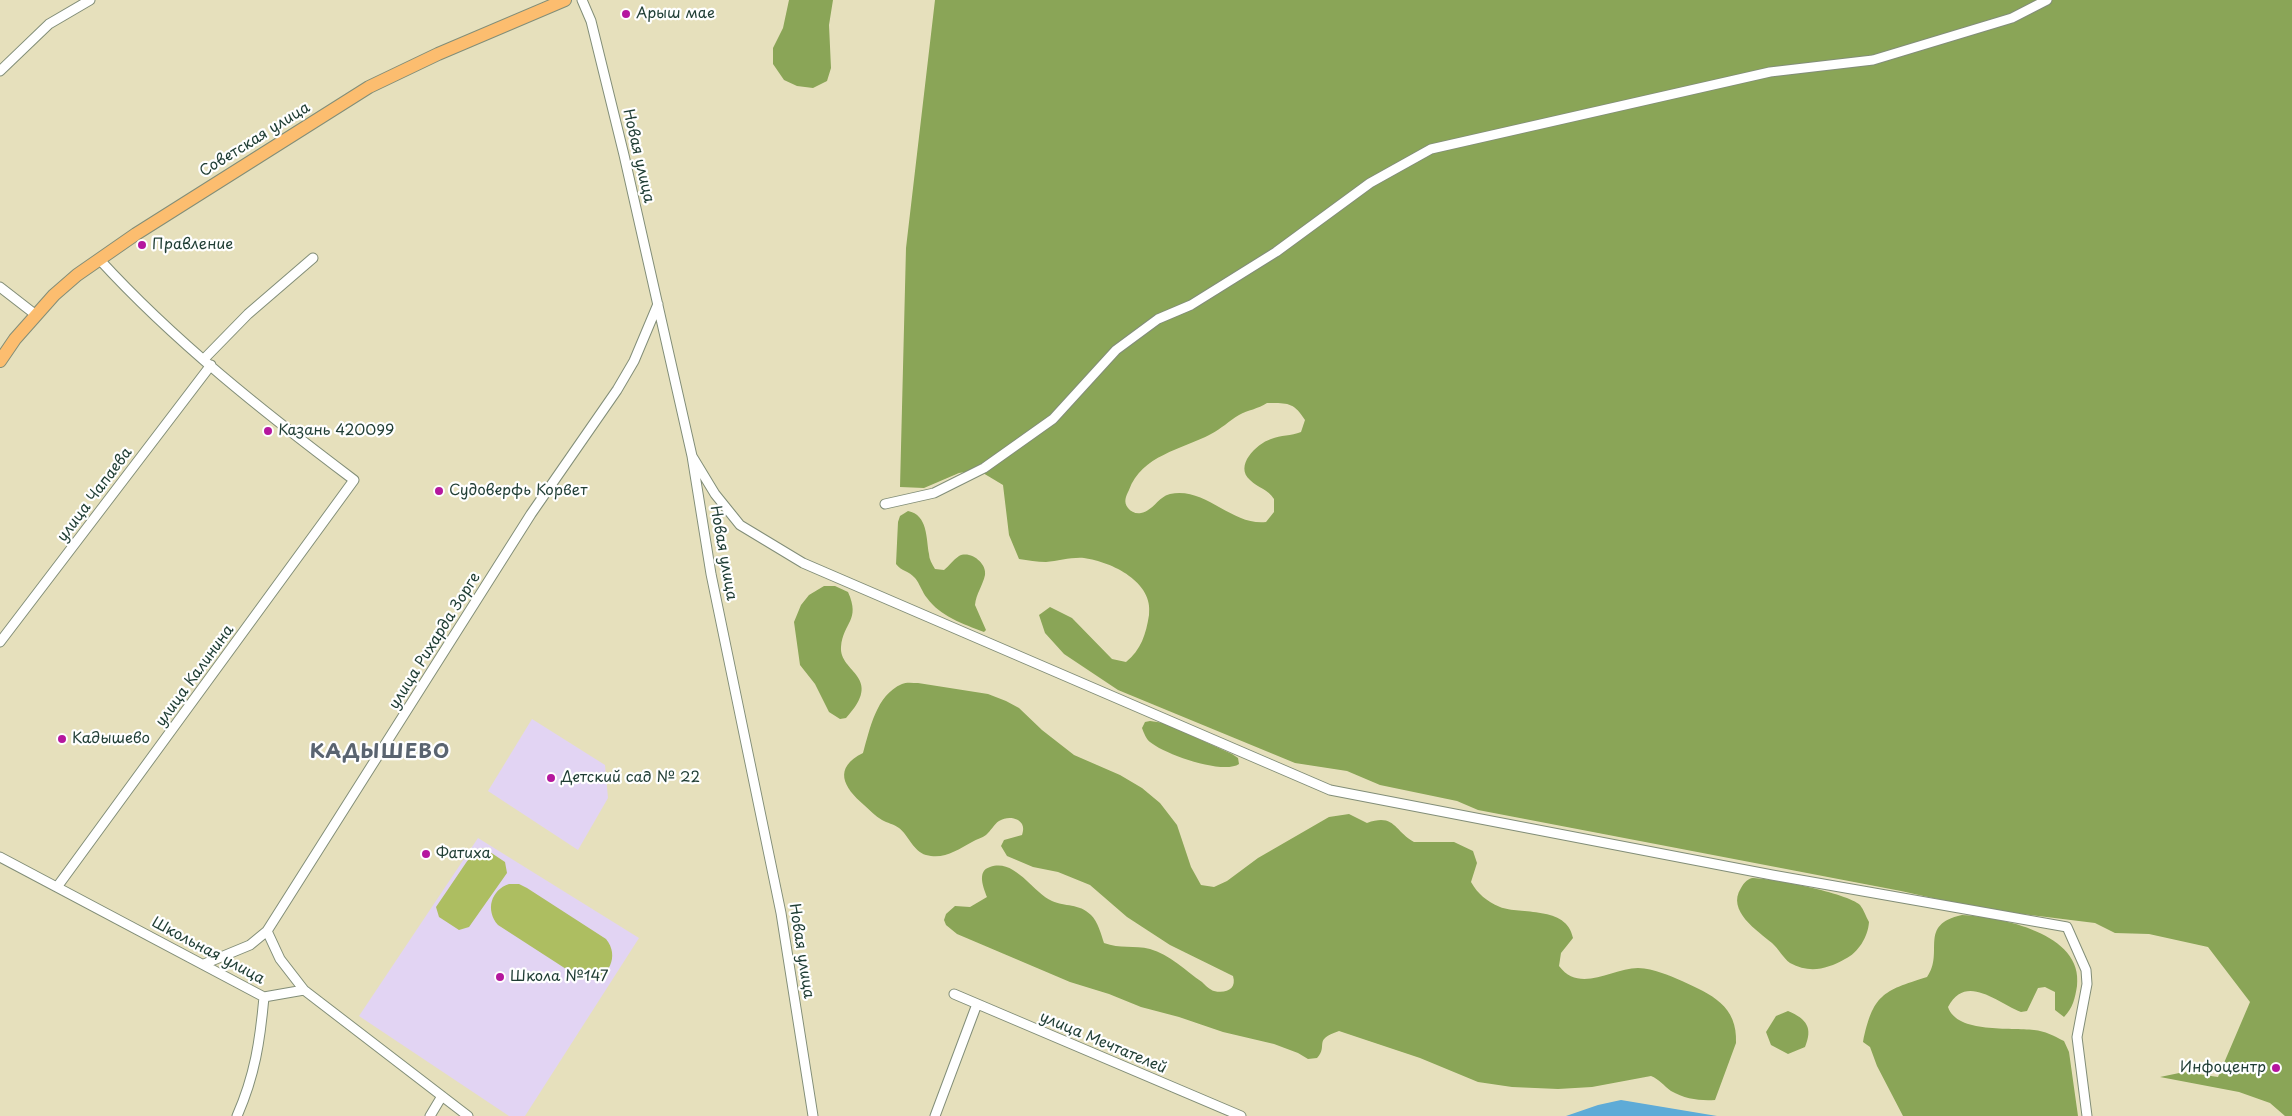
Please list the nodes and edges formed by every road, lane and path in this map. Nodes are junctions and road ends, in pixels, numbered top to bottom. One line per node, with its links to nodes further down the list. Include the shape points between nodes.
1 (90, 0): 5 (street, via 49,24)
2 (565, 0): 7 (main road, Советская улица, via 369,87)
3 (582, 0): 9 (street, Новая улица, via 591,21)
4 (2047, 0): 15 (street, via 2012,18 1873,60 1770,72 1431,149 1370,183 1276,252 1190,306 1158,319 1116,350 1053,419 984,468 934,493)
5 (0, 71)
6 (313, 258): 11 (street, via 248,314)
7 (99, 259): 10 (main road, Советская улица, via 62,288); 11 (street, via 136,300)
8 (0, 287): 10 (street)
9 (658, 303): 14 (street, Новая улица); 19 (street, улица Рихарда Зорге, via 634,361 617,390 536,508)
10 (36, 315): 12 (main road, Советская улица)
11 (204, 359): 13 (street)
12 (0, 361)
13 (212, 365): 16 (street, улица Чапаева); 18 (street, улица Калинина, via 265,413 354,480)
14 (692, 456): 29 (street, Новая улица, via 711,574 781,913); 32 (street, via 715,494 740,525 803,563 1330,790 2067,927 2086,970 2087,984 2077,1037)
15 (885, 504)
16 (0, 642)
17 (0, 857): 18 (street, Школьная улица)
18 (57, 887): 20 (street, Школьная улица)
19 (267, 931): 20 (street, улица Рихарда Зорге, via 250,944); 21 (street, via 280,959)
20 (204, 964): 23 (street, Школьная улица)
21 (304, 990): 23 (street, Школьная улица); 25 (street)
22 (954, 994): 24 (street, улица Мечтателей)
23 (264, 997): 26 (street, via 260,1044 248,1090)
24 (977, 1004): 30 (street); 31 (street, улица Мечтателей)
25 (442, 1096): 27 (street); 28 (street)
26 (237, 1116)
27 (430, 1116)
28 (468, 1116)
29 (813, 1116)
30 (935, 1116)
31 (1241, 1116)
32 (2087, 1116)

